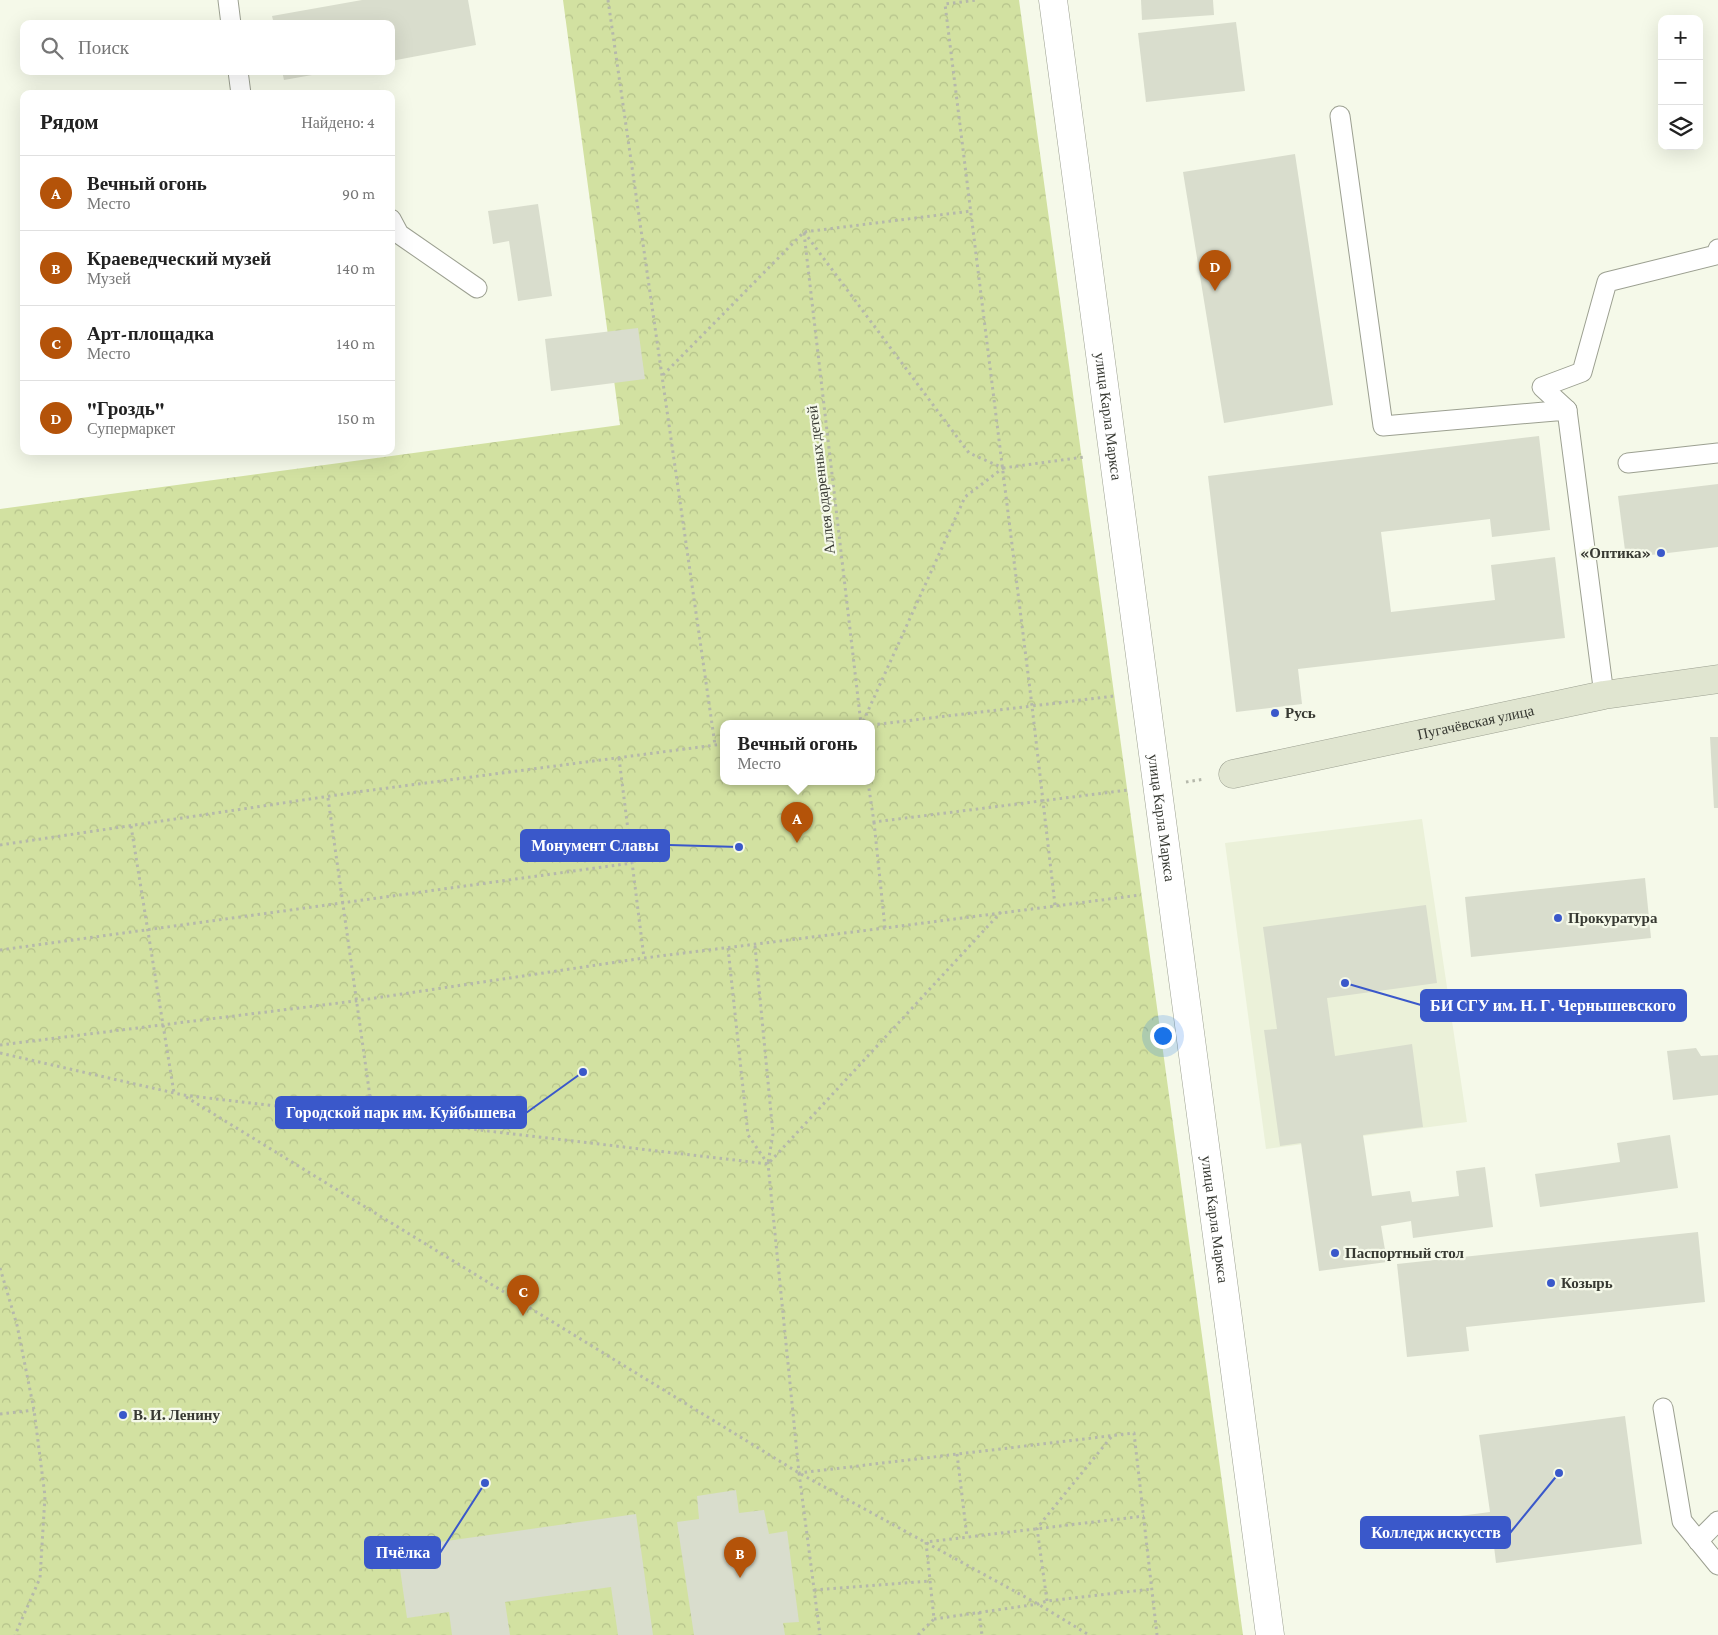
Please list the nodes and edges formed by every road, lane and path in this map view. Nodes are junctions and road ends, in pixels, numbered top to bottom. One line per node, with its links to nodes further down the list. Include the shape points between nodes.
1 (228, 0): 5 (lane)
2 (608, 0): 14 (path)
3 (977, 0): 9 (path, via 945,4)
4 (1053, 0): 17 (street, улица Карла Маркса)
5 (230, 20)
6 (239, 75): 7 (lane)
7 (240, 90)
8 (1340, 116): 15 (lane, via 1383,426)
9 (971, 211): 11 (path); 19 (path)
10 (395, 226): 13 (lane, via 399,234)
11 (804, 232): 14 (path); 19 (path, via 969,453); 24 (path, Аллея одаренных детей)
12 (1718, 249): 15 (lane, via 1716,255 1607,282 1582,372 1542,387)
13 (477, 288)
14 (662, 376): 28 (path)
15 (1567, 410): 22 (lane)
16 (1718, 453): 18 (lane)
17 (1113, 454): 19 (path); 21 (street, улица Карла Маркса)
18 (1628, 463)
19 (1003, 468): 23 (path); 25 (path, via 965,497)
20 (1718, 679): 22 (street, Пугачёвская улица)
21 (1145, 692): 23 (path); 32 (street, улица Карла Маркса)
22 (1604, 695): 30 (street, Пугачёвская улица)
23 (1032, 706): 26 (path); 34 (path)
24 (862, 720)
25 (864, 720)
26 (875, 725)
27 (720, 744): 28 (path)
28 (716, 745): 29 (path)
29 (619, 758): 33 (path); 38 (path)
30 (1233, 774): 32 (path)
31 (868, 785): 35 (path)
32 (1157, 786): 34 (path); 39 (street, улица Карла Маркса)
33 (328, 798): 36 (path); 40 (path)
34 (1043, 801): 35 (path); 41 (path)
35 (874, 822): 43 (path)
36 (131, 826): 37 (path); 44 (path)
37 (0, 846)
38 (632, 863): 40 (path); 48 (path)
39 (1171, 891): 41 (path); 84 (street, улица Карла Маркса)
40 (343, 902): 44 (path); 49 (path)
41 (1054, 905): 42 (path)
42 (1002, 912): 43 (path); 56 (path)
43 (885, 928): 45 (path)
44 (149, 930): 47 (path); 50 (path)
45 (755, 946): 46 (path); 56 (path, via 773,1134)
46 (728, 948): 48 (path); 56 (path, via 748,1135)
47 (0, 950)
48 (644, 958): 49 (path)
49 (355, 1001): 50 (path); 55 (path)
50 (165, 1025): 51 (path); 53 (path)
51 (0, 1046)
52 (0, 1053): 53 (path)
53 (174, 1093): 54 (path)
54 (183, 1095): 55 (path); 63 (path)
55 (373, 1118): 56 (path)
56 (768, 1164): 63 (path)
57 (0, 1268): 59 (path, via 17,1325)
58 (1663, 1408): 68 (lane, via 1682,1521)
59 (34, 1410): 60 (path); 78 (path, via 46,1496 40,1578)
60 (0, 1414)
61 (1112, 1436): 62 (path); 64 (path, via 1134,1433); 66 (path)
62 (957, 1454): 63 (path); 67 (path)
63 (799, 1473): 69 (path); 73 (path)
64 (1144, 1516): 66 (path); 72 (path)
65 (1718, 1521): 68 (lane)
66 (1037, 1528): 67 (path); 74 (path)
67 (967, 1537): 69 (path)
68 (1698, 1541): 70 (lane)
69 (926, 1542): 71 (path); 75 (path)
70 (1718, 1565)
71 (930, 1581): 73 (path); 77 (path)
72 (1152, 1589): 74 (path); 83 (path)
73 (814, 1590): 79 (path)
74 (1047, 1600): 75 (path)
75 (1038, 1604): 76 (path); 82 (path)
76 (979, 1612): 77 (path); 81 (path)
77 (934, 1619): 80 (path)
78 (15, 1635)
79 (820, 1635)
80 (918, 1635)
81 (982, 1635)
82 (1088, 1635)
83 (1158, 1635)
84 (1270, 1635)

